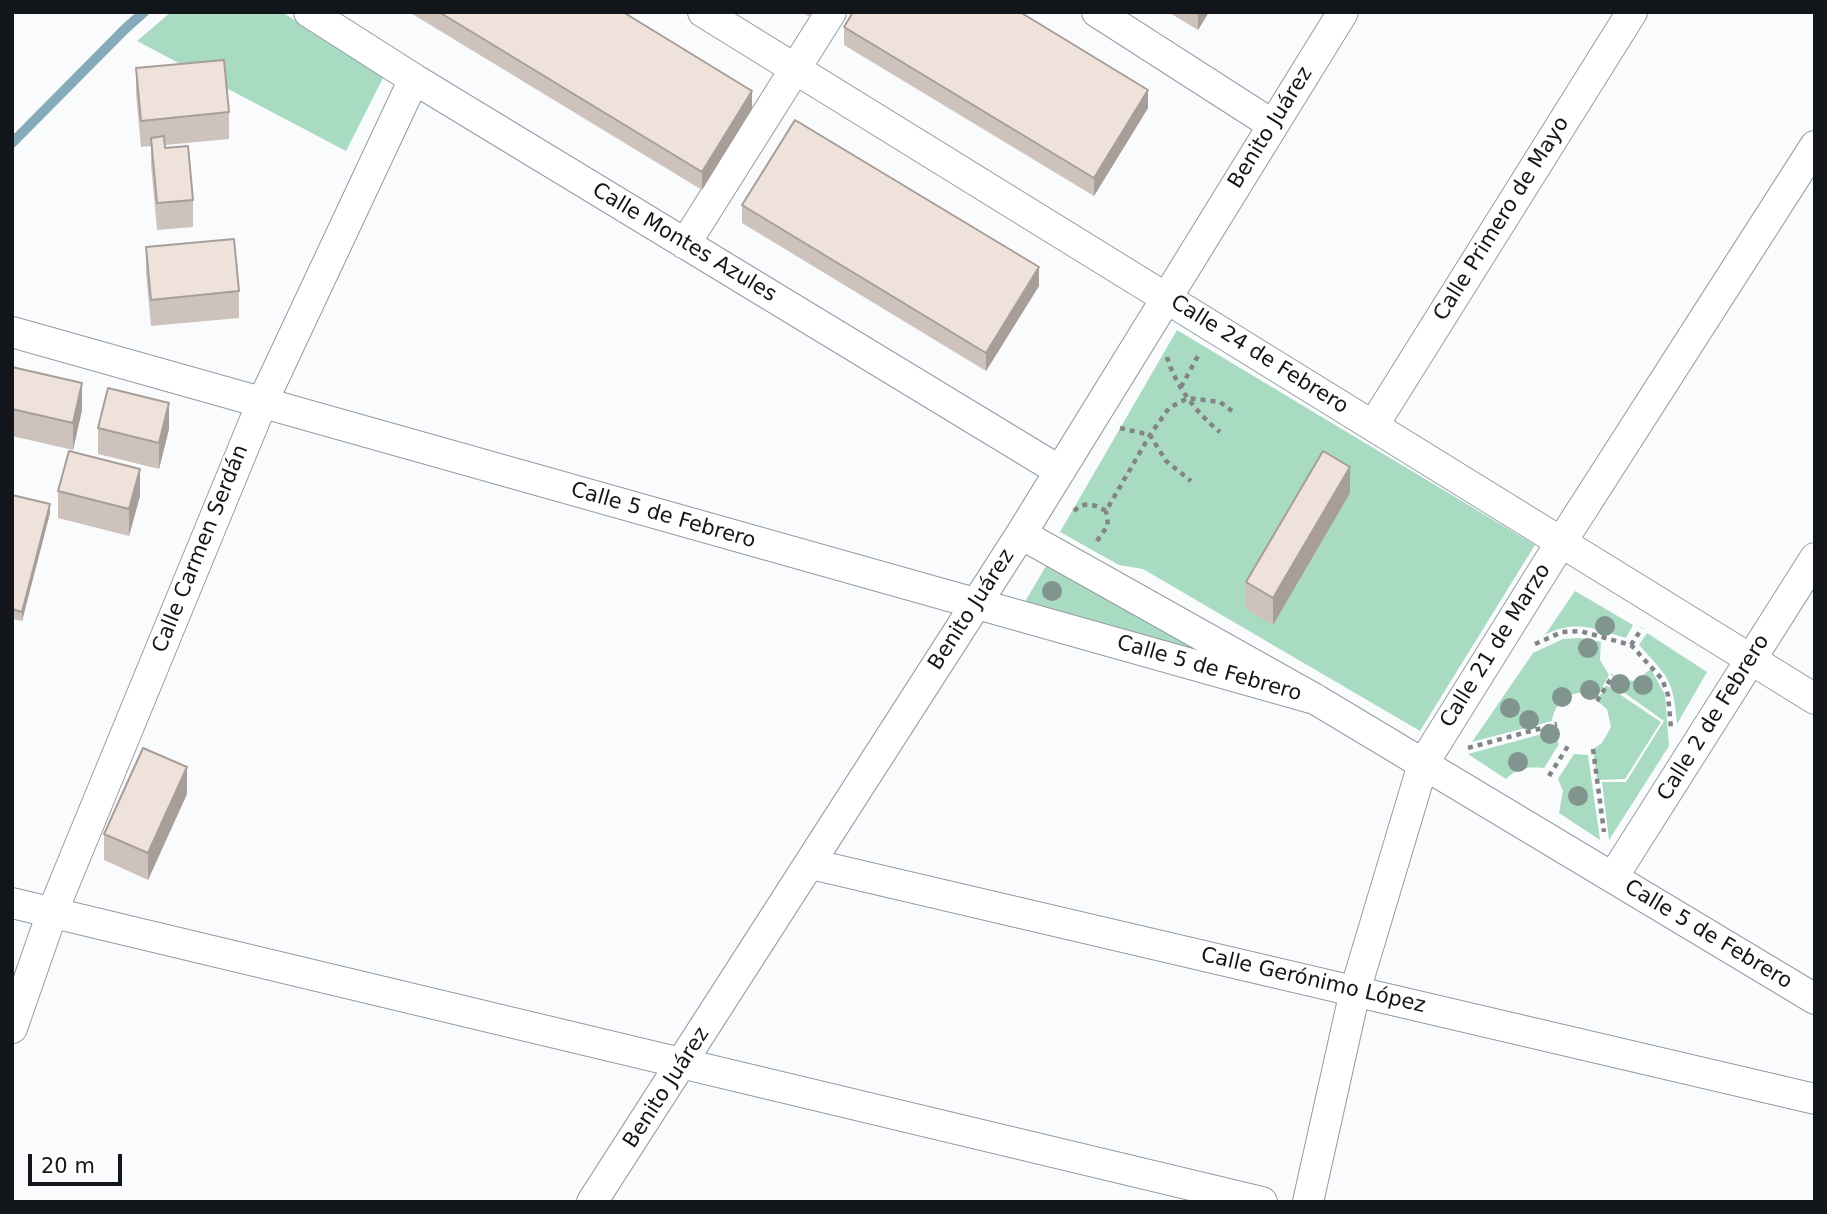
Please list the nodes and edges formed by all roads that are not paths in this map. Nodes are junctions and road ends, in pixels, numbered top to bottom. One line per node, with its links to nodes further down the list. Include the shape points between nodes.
1 (309, 12): 8 (street, Calle Montes Azules)
2 (703, 12): 7 (street, Calle 24 de Febrero)
3 (831, 12): 7 (street)
4 (1097, 12): 9 (street)
5 (1343, 12): 9 (street, Benito Juárez)
6 (1632, 12): 15 (street, Calle Primero de Mayo)
7 (796, 70): 11 (street); 12 (street, Calle 24 de Febrero)
8 (414, 79): 11 (street, Calle Montes Azules); 14 (street, Calle Carmen Serdán)
9 (1273, 125): 12 (street, Benito Juárez)
10 (1815, 146): 18 (street, Calle 21 de Marzo)
11 (685, 244): 16 (street, Calle Montes Azules)
12 (1166, 299): 15 (street, Calle 24 de Febrero); 16 (street, Benito Juárez)
13 (12, 332): 14 (street, Calle 5 de Febrero)
14 (262, 403): 20 (street, Calle 5 de Febrero); 28 (street, Calle Carmen Serdán)
15 (1373, 426): 18 (street, Calle 24 de Febrero)
16 (1060, 471): 17 (street, Benito Juárez)
17 (1021, 534): 20 (street, Benito Juárez); 22 (street, Calle 5 de Febrero)
18 (1561, 542): 21 (street, Calle 24 de Febrero); 24 (street, Calle 21 de Marzo)
19 (1815, 558): 21 (street, Calle 2 de Febrero)
20 (976, 604): 22 (street, Calle 5 de Febrero); 25 (street, Benito Juárez)
21 (1751, 659): 23 (street, Calle 24 de Febrero); 26 (street, Calle 2 de Febrero)
22 (1315, 699): 24 (street, Calle 5 de Febrero)
23 (1815, 699)
24 (1423, 764): 26 (street, Calle 5 de Febrero); 29 (street, Calle 21 de Marzo)
25 (811, 863): 29 (street, Calle Gerónimo López); 32 (street, Benito Juárez)
26 (1613, 877): 30 (street, Calle 5 de Febrero)
27 (12, 903): 28 (street)
28 (52, 912): 31 (street, Calle Carmen Serdán); 32 (street)
29 (1355, 991): 33 (street, Calle Gerónimo López); 36 (street, Calle 21 de Marzo)
30 (1814, 997)
31 (12, 1028)
32 (683, 1063): 34 (street, Benito Juárez); 35 (street)
33 (1815, 1099)
34 (592, 1202)
35 (1262, 1202)
36 (1308, 1202)

